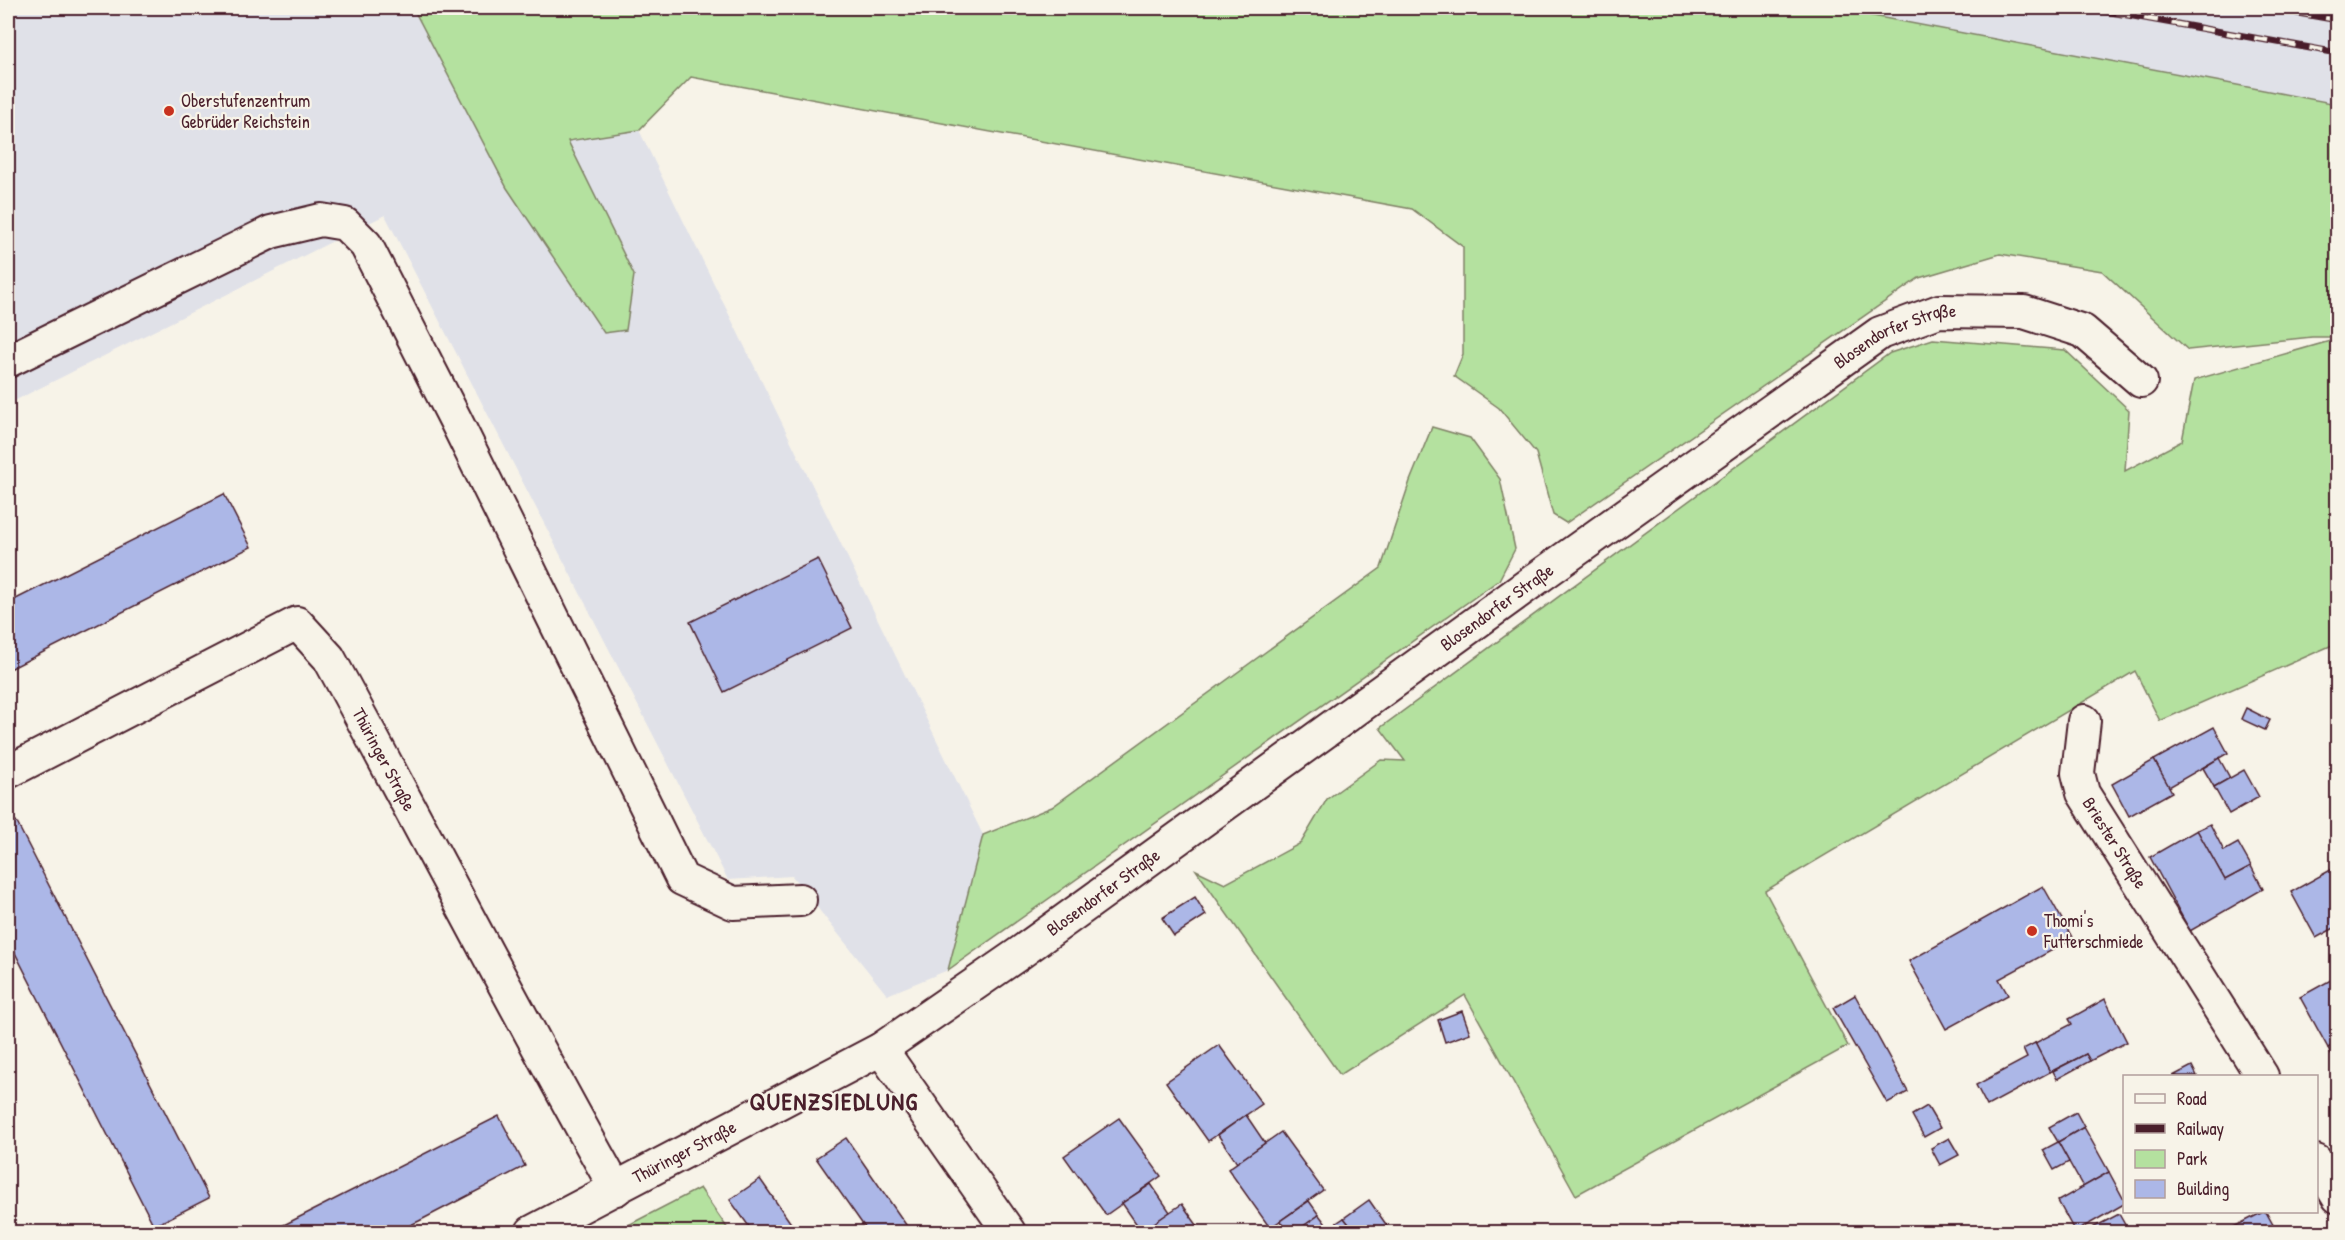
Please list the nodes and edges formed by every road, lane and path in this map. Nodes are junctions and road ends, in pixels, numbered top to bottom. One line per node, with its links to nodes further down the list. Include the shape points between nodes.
1 (8, 361): 5 (street, via 271,232 321,220 345,224 366,245 682,879 733,903)
2 (2140, 381): 6 (street, Blosendorfer Straße, via 2083,332 2025,312 1939,311 1880,333 1017,955)
3 (2084, 720): 7 (street, Briester Straße, via 2078,772 2083,793)
4 (8, 772): 9 (street, Thüringer Straße, via 297,623 329,658)
5 (800, 900)
6 (880, 1049): 9 (street, Thüringer Straße); 12 (street)
7 (2261, 1075)
8 (2318, 1164): 10 (street)
9 (616, 1189): 11 (street, Thüringer Straße)
10 (2337, 1197)
11 (532, 1233)
12 (1009, 1233)

